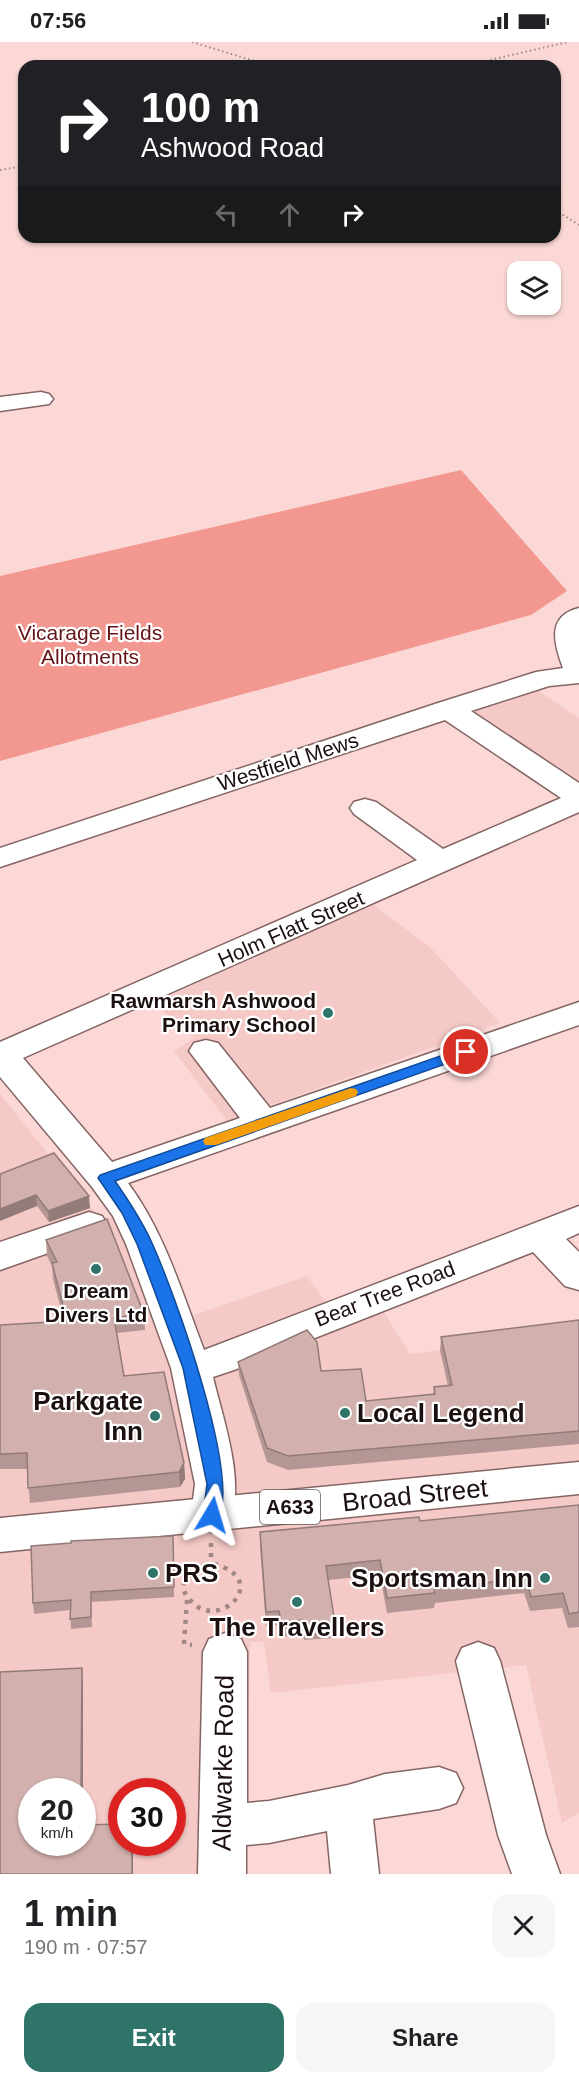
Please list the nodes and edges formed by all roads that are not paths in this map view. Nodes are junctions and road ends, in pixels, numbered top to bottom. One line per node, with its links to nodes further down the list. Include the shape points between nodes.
1 (41, 399): 2 (street)
2 (0, 404)
3 (579, 616): 4 (street, via 570,623 567,640)
4 (579, 674): 5 (street, Westfield Mews, via 546,678)
5 (448, 709): 6 (street); 9 (street, Westfield Mews)
6 (579, 796)
7 (579, 801): 10 (street, Holm Flatt Street)
8 (365, 808): 10 (street)
9 (0, 858)
10 (440, 862): 13 (street, Holm Flatt Street)
11 (579, 1012): 14 (street)
12 (206, 1051): 14 (street)
13 (0, 1055): 15 (street)
14 (263, 1123): 15 (street)
15 (105, 1178): 16 (street)
16 (129, 1211): 19 (street); 21 (street, via 155,1268)
17 (579, 1219): 18 (street, Bear Tree Road)
18 (539, 1234): 20 (street); 21 (street, Bear Tree Road)
19 (0, 1256)
20 (579, 1276)
21 (191, 1368): 23 (street, via 216,1484)
22 (579, 1478): 23 (street, Broad Street / A633)
23 (212, 1515): 24 (street, Broad Street / A633)
24 (0, 1534)
25 (225, 1652): 29 (street, Aldwarke Road)
26 (478, 1661): 30 (street)
27 (439, 1788): 28 (street, via 385,1795)
28 (348, 1806): 29 (street, via 269,1822); 32 (street)
29 (222, 1826): 31 (street, Aldwarke Road)
30 (529, 1854)
31 (222, 1874)
32 (355, 1874)

